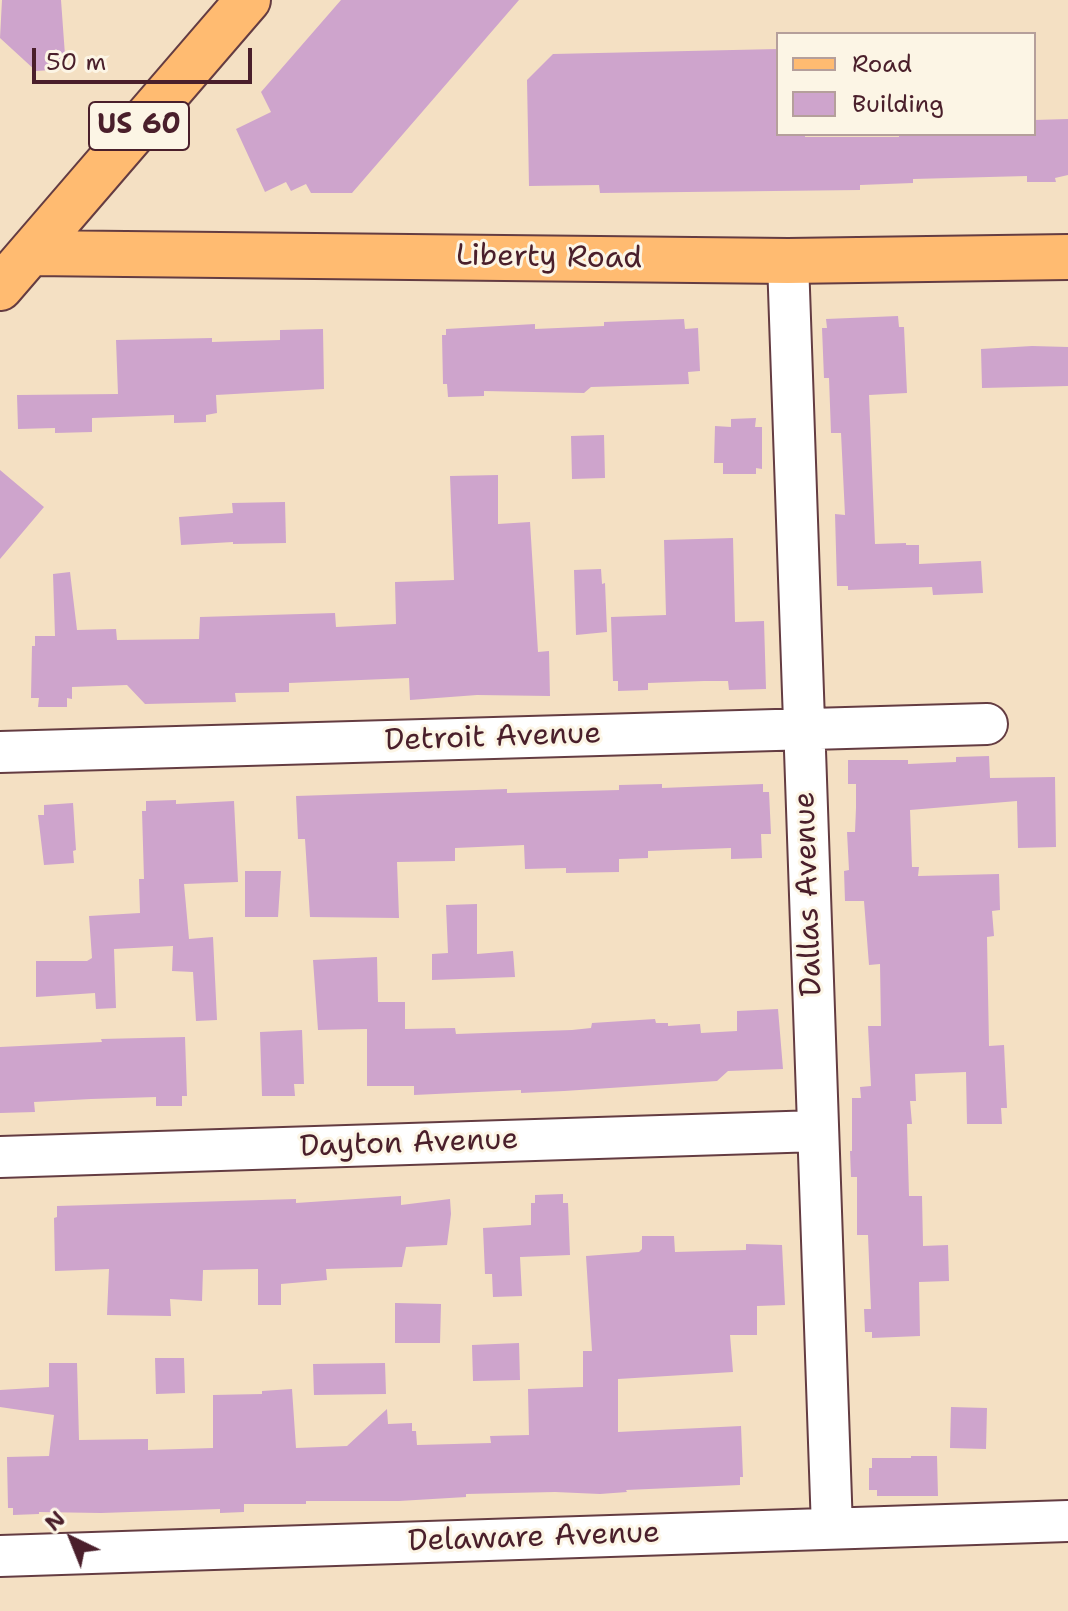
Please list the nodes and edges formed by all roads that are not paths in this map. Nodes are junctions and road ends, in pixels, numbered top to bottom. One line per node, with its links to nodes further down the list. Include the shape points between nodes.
1 (248, 0): 2 (main road, US 60)
2 (31, 253): 4 (main road, Liberty Road); 5 (main road, US 60)
3 (1068, 257): 4 (main road, Liberty Road)
4 (788, 261): 7 (street, Dallas Avenue)
5 (0, 288)
6 (987, 724): 7 (street, Detroit Avenue)
7 (804, 730): 8 (street, Detroit Avenue); 9 (street, Dallas Avenue)
8 (0, 752)
9 (818, 1131): 10 (street, Dayton Avenue); 12 (street, Dallas Avenue)
10 (0, 1157)
11 (1068, 1521): 12 (street, Delaware Avenue)
12 (832, 1528): 13 (street, Delaware Avenue)
13 (0, 1556)

